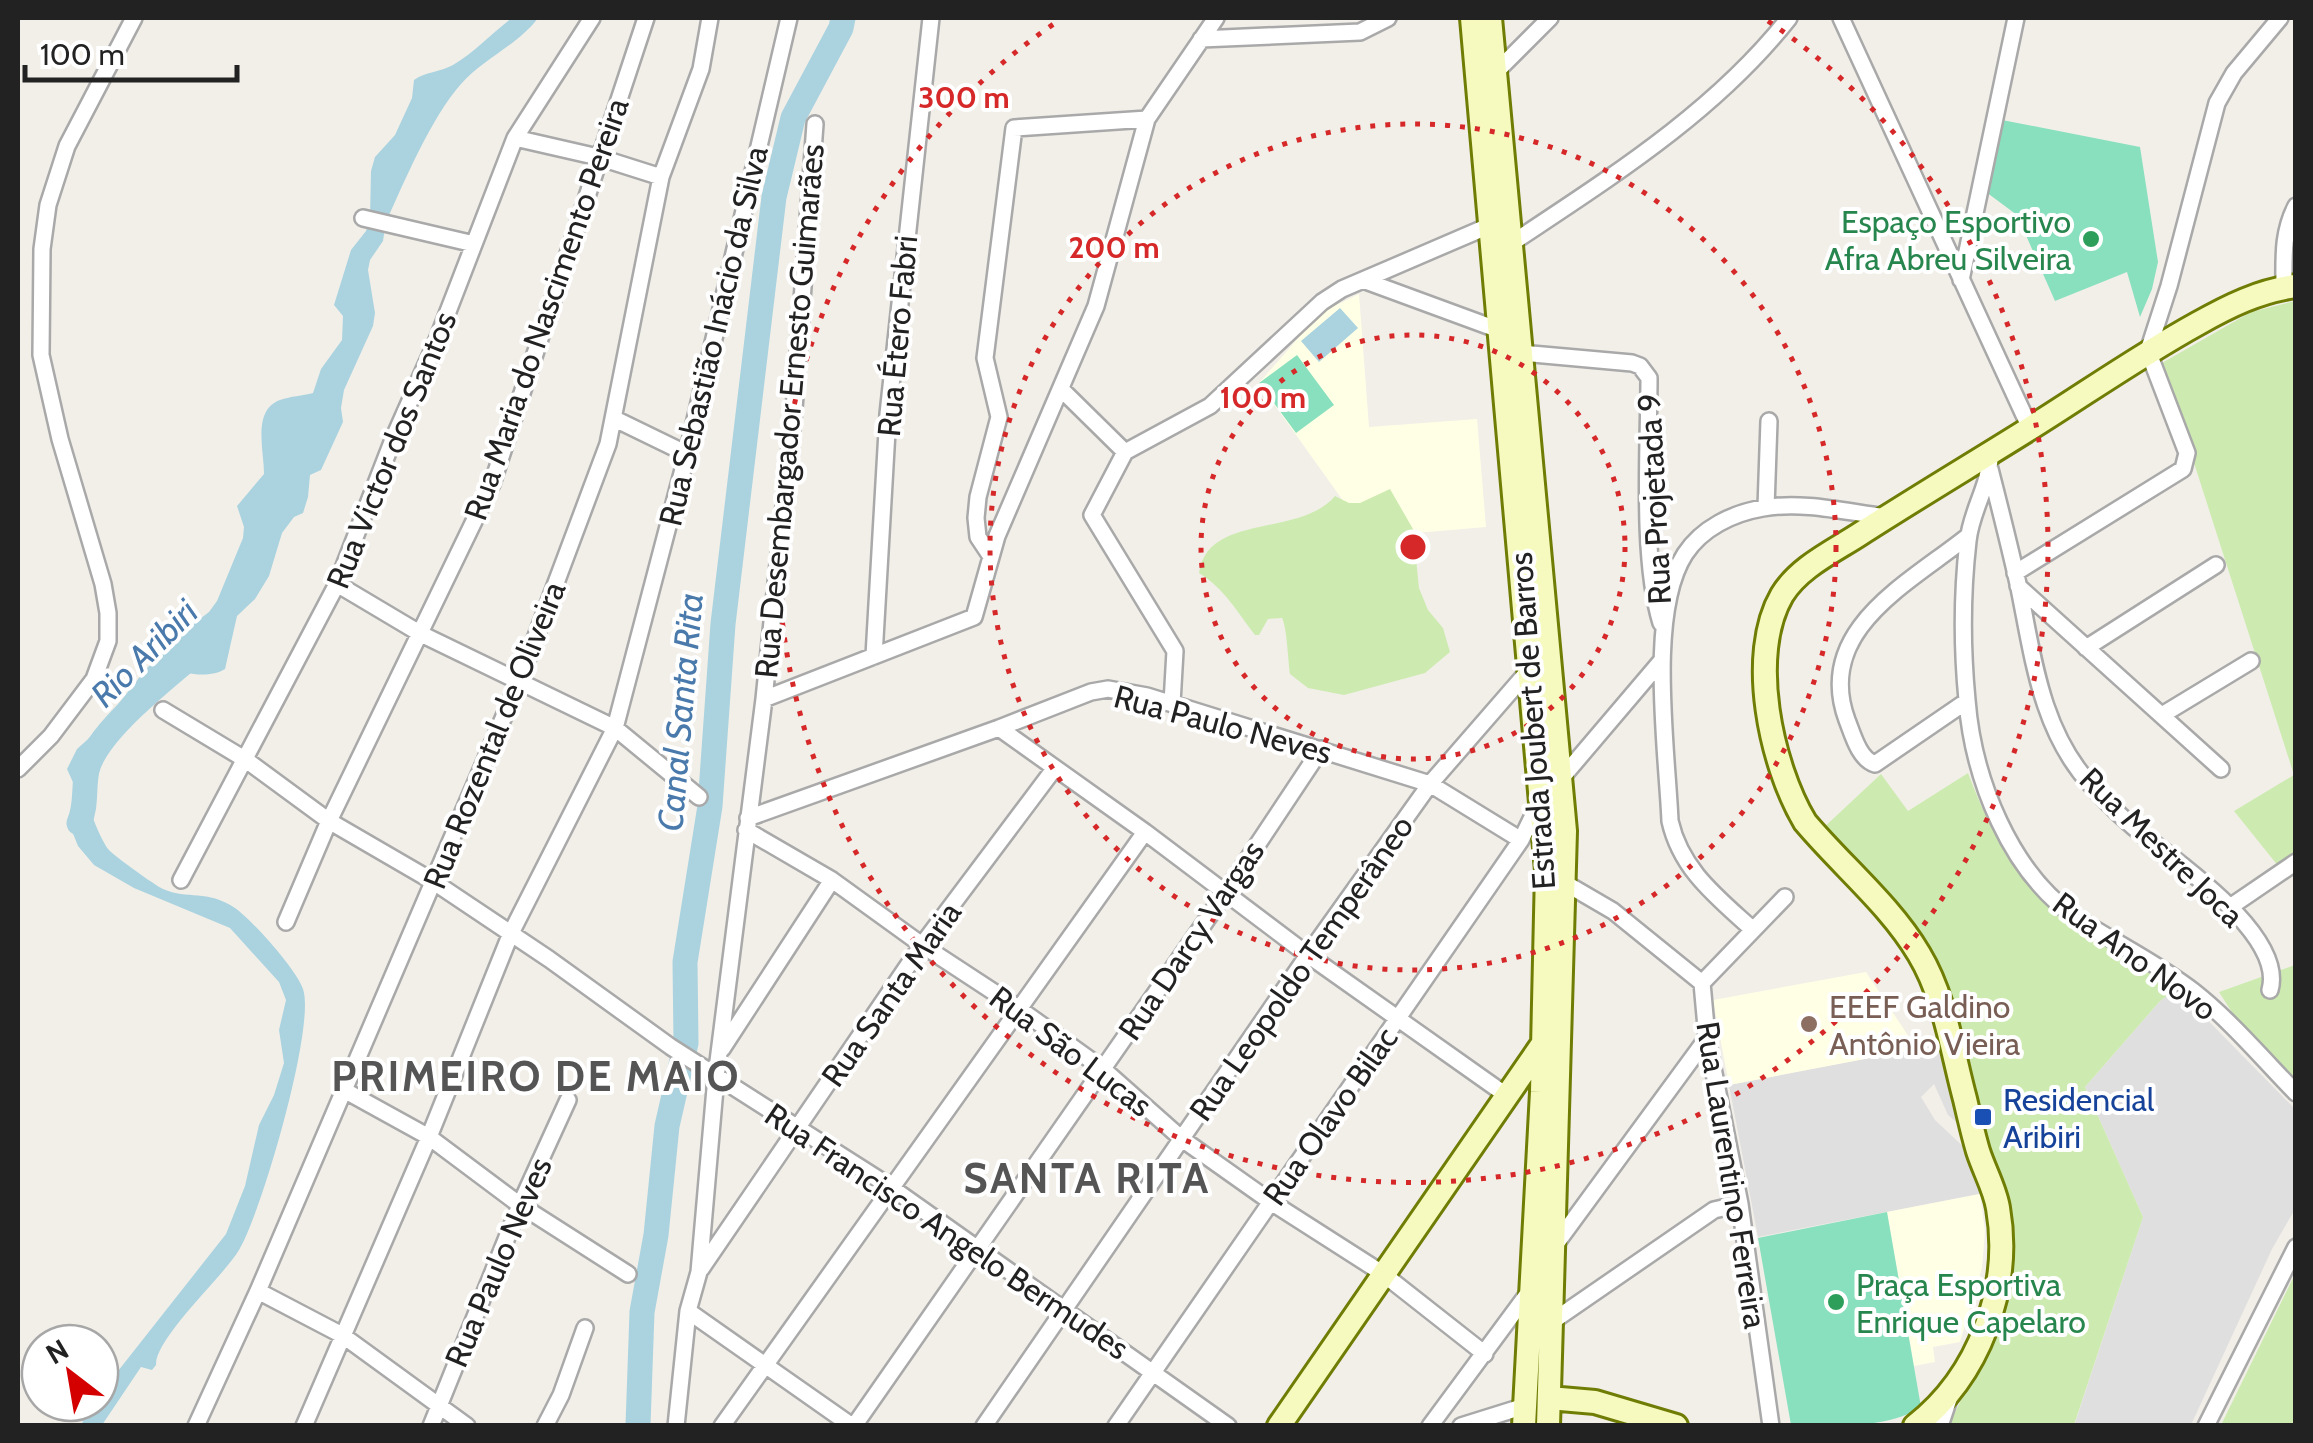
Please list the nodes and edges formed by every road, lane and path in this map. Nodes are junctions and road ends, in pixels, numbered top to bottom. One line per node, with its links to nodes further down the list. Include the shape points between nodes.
1 (134, 18): 67 (street, via 67,146 42,248 41,355 103,584 108,641 94,680)
2 (592, 18): 20 (street, Rua Victor dos Santos)
3 (646, 18): 21 (street, Rua Maria do Nascimento Pereira)
4 (710, 18): 22 (street, Rua Rozental de Oliveira, via 701,69)
5 (789, 18): 39 (street, Rua Sebastião Inácio da Silva)
6 (931, 18): 51 (street, Rua Étero Fabri, via 888,414)
7 (1216, 18): 16 (street)
8 (1388, 18): 16 (street, via 1360,32)
9 (1472, 18): 25 (main road, Estrada Joubert de Barros)
10 (1490, 18): 17 (main road, Estrada Joubert de Barros)
11 (1550, 18): 17 (street)
12 (1788, 18): 27 (street, via 1661,142)
13 (1841, 18): 29 (street)
14 (2016, 18): 29 (street)
15 (2280, 18): 33 (street, via 2217,102)
16 (1201, 39): 18 (street)
17 (1494, 74): 27 (main road, Estrada Joubert de Barros)
18 (1146, 119): 34 (street, via 1096,306); 44 (street, via 1014,128 985,358 1000,417 976,518)
19 (814, 124): 56 (street, Rua Desembargador Ernesto Guimarães)
20 (514, 138): 21 (street); 26 (street, Rua Victor dos Santos)
21 (598, 157): 22 (street); 48 (street, Rua Maria do Nascimento Pereira, via 492,484)
22 (662, 177): 35 (street, Rua Rozental de Oliveira)
23 (2296, 206): 30 (street, via 2284,243)
24 (363, 218): 26 (street)
25 (1492, 226): 28 (street); 31 (main road, Estrada Joubert de Barros)
26 (474, 244): 47 (street, Rua Victor dos Santos)
27 (1512, 244): 32 (main road, Estrada Joubert de Barros)
28 (1363, 280): 31 (street); 38 (street, via 1322,302 1210,406)
29 (1961, 280): 37 (street)
30 (2290, 287): 33 (main road, via 2240,301)
31 (1499, 330): 54 (main road, Estrada Joubert de Barros)
32 (1520, 352): 49 (street, Rua Projetada 9, via 1632,364 1645,372 1654,594); 68 (main road, Estrada Joubert de Barros)
33 (2148, 352): 37 (main road); 46 (street, via 2187,453 2183,469)
34 (1062, 390): 38 (street); 44 (street)
35 (615, 419): 39 (street); 55 (street, Rua Rozental de Oliveira)
36 (1769, 421): 41 (street)
37 (2030, 428): 40 (main road)
38 (1125, 452): 58 (street, via 1092,515 1175,651)
39 (687, 454): 61 (street, Rua Sebastião Inácio da Silva)
40 (1990, 461): 42 (main road); 43 (street, Rua Ano Novo); 46 (street, Rua Mestre Joca)
41 (1766, 507): 42 (street); 49 (street, via 1720,523 1686,552 1670,588)
42 (1886, 517): 126 (main road, via 1799,574 1782,594 1768,640 1766,697 1785,781 1804,822 1892,918 1931,978 1998,1205 2001,1258 1991,1312)
43 (1968, 536): 57 (street, Rua Ano Novo); 57 (street, via 1856,629 1839,670 1840,701 1868,761 1881,762)
44 (990, 555): 51 (street, via 974,616)
45 (2216, 565): 50 (street)
46 (2017, 579): 50 (street); 83 (street, Rua Mestre Joca, via 2047,714 2071,758 2143,836)
47 (337, 584): 48 (street); 64 (street, Rua Victor dos Santos)
48 (422, 634): 55 (street); 72 (street, Rua Maria do Nascimento Pereira)
49 (1665, 635): 52 (street)
50 (2086, 648): 60 (street)
51 (874, 656): 56 (street)
52 (1662, 660): 68 (street); 85 (street, via 1675,844 1696,878)
53 (2251, 660): 60 (street)
54 (1530, 669): 69 (street, Rua Leopoldo Temperâneo); 71 (main road, Estrada Joubert de Barros)
55 (520, 679): 61 (street); 79 (street, Rua Rozental de Oliveira)
56 (764, 698): 73 (street, Rua Desembargador Ernesto Guimarães)
57 (1967, 701): 100 (street, Rua Ano Novo, via 1988,795 2038,883 2077,918 2197,994)
58 (1172, 703): 62 (street, Rua Paulo Neves, via 1108,689); 63 (street, Rua Paulo Neves)
59 (163, 710): 64 (street, Rua Francisco Angelo Bermudes)
60 (2162, 715): 66 (street)
61 (614, 728): 70 (street); 86 (street, Rua Sebastião Inácio da Silva)
62 (999, 728): 65 (street); 73 (street, Rua Paulo Neves)
63 (1320, 749): 69 (street, Rua Paulo Neves); 81 (street, Rua Darcy Vargas)
64 (246, 760): 72 (street, Rua Francisco Angelo Bermudes); 77 (street, Rua Victor dos Santos)
65 (1054, 769): 74 (street); 87 (street, Rua Santa Maria)
66 (2221, 769)
67 (18, 770)
68 (1560, 780): 80 (main road, Estrada Joubert de Barros)
69 (1430, 784): 75 (street, Rua Paulo Neves); 88 (street, Rua Leopoldo Temperâneo)
70 (699, 796)
71 (1539, 804): 75 (street, Rua Olavo Bilac); 94 (main road, Estrada Joubert de Barros, via 1547,871)
72 (329, 821): 79 (street, Rua Francisco Angelo Bermudes); 84 (street, Rua Maria do Nascimento Pereira)
73 (747, 824): 78 (street, Rua São Lucas); 95 (street, Rua Desembargador Ernesto Guimarães)
74 (1145, 832): 81 (street); 91 (street)
75 (1521, 840): 92 (street, Rua Olavo Bilac)
76 (2296, 862): 83 (street)
77 (181, 880)
78 (832, 880): 87 (street, Rua São Lucas); 95 (street)
79 (434, 882): 86 (street, Rua Francisco Angelo Bermudes); 98 (street, Rua Rozental de Oliveira)
80 (1565, 882): 89 (street, via 1613,911); 99 (main road, Estrada Joubert de Barros)
81 (1226, 892): 88 (street); 96 (street, Rua Darcy Vargas)
82 (1785, 897): 85 (street, Rua Laurentino Ferreira)
83 (2230, 907): 90 (street, Rua Mestre Joca, via 2268,954)
84 (286, 922)
85 (1753, 930): 89 (street, Rua Laurentino Ferreira)
86 (511, 933): 97 (street, Rua Francisco Angelo Bermudes); 104 (street, Rua Sebastião Inácio da Silva)
87 (922, 945): 91 (street, Rua São Lucas); 103 (street, Rua Santa Maria)
88 (1308, 956): 92 (street); 105 (street, Rua Leopoldo Temperâneo)
89 (1702, 983): 93 (street, Rua Laurentino Ferreira)
90 (2270, 990)
91 (1018, 1008): 96 (street, Rua São Lucas); 106 (street)
92 (1398, 1019): 101 (street); 107 (street, Rua Olavo Bilac)
93 (1707, 1038): 108 (street, Rua Laurentino Ferreira); 111 (street)
94 (1544, 1042): 99 (main road, Estrada Joubert de Barros); 101 (main road)
95 (719, 1055): 97 (street, Rua Desembargador Ernesto Guimarães)
96 (1103, 1069): 105 (street, Rua São Lucas); 112 (street, Rua Darcy Vargas)
97 (716, 1076): 103 (street, Rua Francisco Angelo Bermudes); 113 (street, Rua Desembargador Ernesto Guimarães)
98 (342, 1089): 104 (street); 117 (street, Rua Rozental de Oliveira)
99 (1551, 1093): 101 (main road); 111 (main road, Estrada Joubert de Barros); 116 (main road, Estrada Joubert de Barros)
100 (2296, 1093)
101 (1506, 1094): 114 (main road)
102 (568, 1100): 109 (street, Rua Paulo Neves)
103 (798, 1128): 106 (street, Rua Francisco Angelo Bermudes); 113 (street, Rua Santa Maria)
104 (429, 1136): 109 (street); 122 (street, Rua Sebastião Inácio da Silva)
105 (1182, 1139): 107 (street, Rua São Lucas); 119 (street, Rua Leopoldo Temperâneo)
106 (890, 1186): 112 (street, Rua Francisco Angelo Bermudes); 124 (street)
107 (1271, 1202): 114 (street, Rua São Lucas); 125 (street, Rua Olavo Bilac)
108 (1740, 1204): 120 (street, via 1714,1210); 146 (street, Rua Laurentino Ferreira)
109 (520, 1205): 115 (street); 128 (street, Rua Paulo Neves)
110 (2296, 1247): 149 (street)
111 (1553, 1248): 120 (main road, Estrada Joubert de Barros)
112 (977, 1251): 119 (street, Rua Francisco Angelo Bermudes); 137 (street, Rua Darcy Vargas)
113 (698, 1272): 118 (street)
114 (1382, 1273): 123 (street, Rua São Lucas); 141 (main road)
115 (628, 1274)
116 (1531, 1289): 123 (street); 129 (main road, Estrada Joubert de Barros)
117 (258, 1290): 122 (street); 130 (street, Rua Rozental de Oliveira)
118 (688, 1310): 124 (street); 135 (street)
119 (1066, 1310): 125 (street, Rua Francisco Angelo Bermudes); 138 (street, Rua Leopoldo Temperâneo)
120 (1550, 1323): 127 (main road, Estrada Joubert de Barros)
121 (585, 1328): 134 (street)
122 (342, 1336): 128 (street); 131 (street, Rua Sebastião Inácio da Silva)
123 (1485, 1354): 142 (street)
124 (766, 1365): 136 (street); 137 (street)
125 (1154, 1372): 139 (street, Rua Olavo Bilac); 140 (street, Rua Francisco Angelo Bermudes)
126 (1952, 1391): 147 (main road); 148 (street)
127 (1549, 1398): 144 (main road, Estrada Joubert de Barros); 145 (main road, via 1595,1402)
128 (439, 1405): 132 (street, Rua Paulo Neves); 133 (street)
129 (1525, 1416): 143 (street)
130 (196, 1426)
131 (304, 1426)
132 (431, 1426)
133 (467, 1426)
134 (544, 1426)
135 (676, 1426)
136 (722, 1426)
137 (853, 1426)
138 (984, 1426)
139 (1116, 1426)
140 (1228, 1426)
141 (1278, 1426)
142 (1430, 1426)
143 (1461, 1426)
144 (1548, 1426)
145 (1676, 1426)
146 (1771, 1426)
147 (1915, 1426)
148 (1940, 1426)
149 (2206, 1426)

